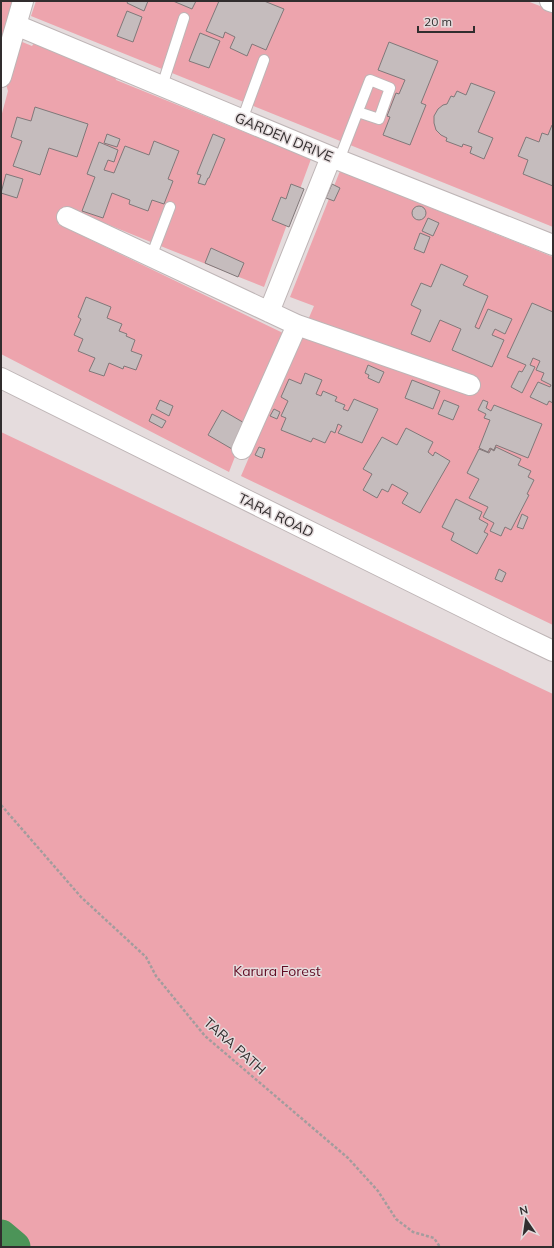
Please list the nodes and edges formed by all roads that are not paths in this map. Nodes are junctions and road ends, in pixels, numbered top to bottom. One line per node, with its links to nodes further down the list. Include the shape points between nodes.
1 (23, 1): 3 (street)
2 (184, 18): 6 (lane)
3 (16, 25): 5 (street); 6 (street, GARDEN DRIVE)
4 (264, 60): 8 (lane)
5 (1, 77)
6 (162, 86): 8 (street, GARDEN DRIVE)
7 (358, 112): 9 (lane)
8 (242, 120): 9 (street, GARDEN DRIVE)
9 (335, 158): 12 (street, GARDEN DRIVE); 14 (street)
10 (170, 207): 13 (lane)
11 (67, 217): 13 (street)
12 (553, 245)
13 (151, 257): 14 (street)
14 (269, 312): 15 (street)
15 (297, 325): 17 (street); 18 (street)
16 (1, 378): 19 (street, TARA ROAD)
17 (470, 385)
18 (242, 450)
19 (553, 651)

